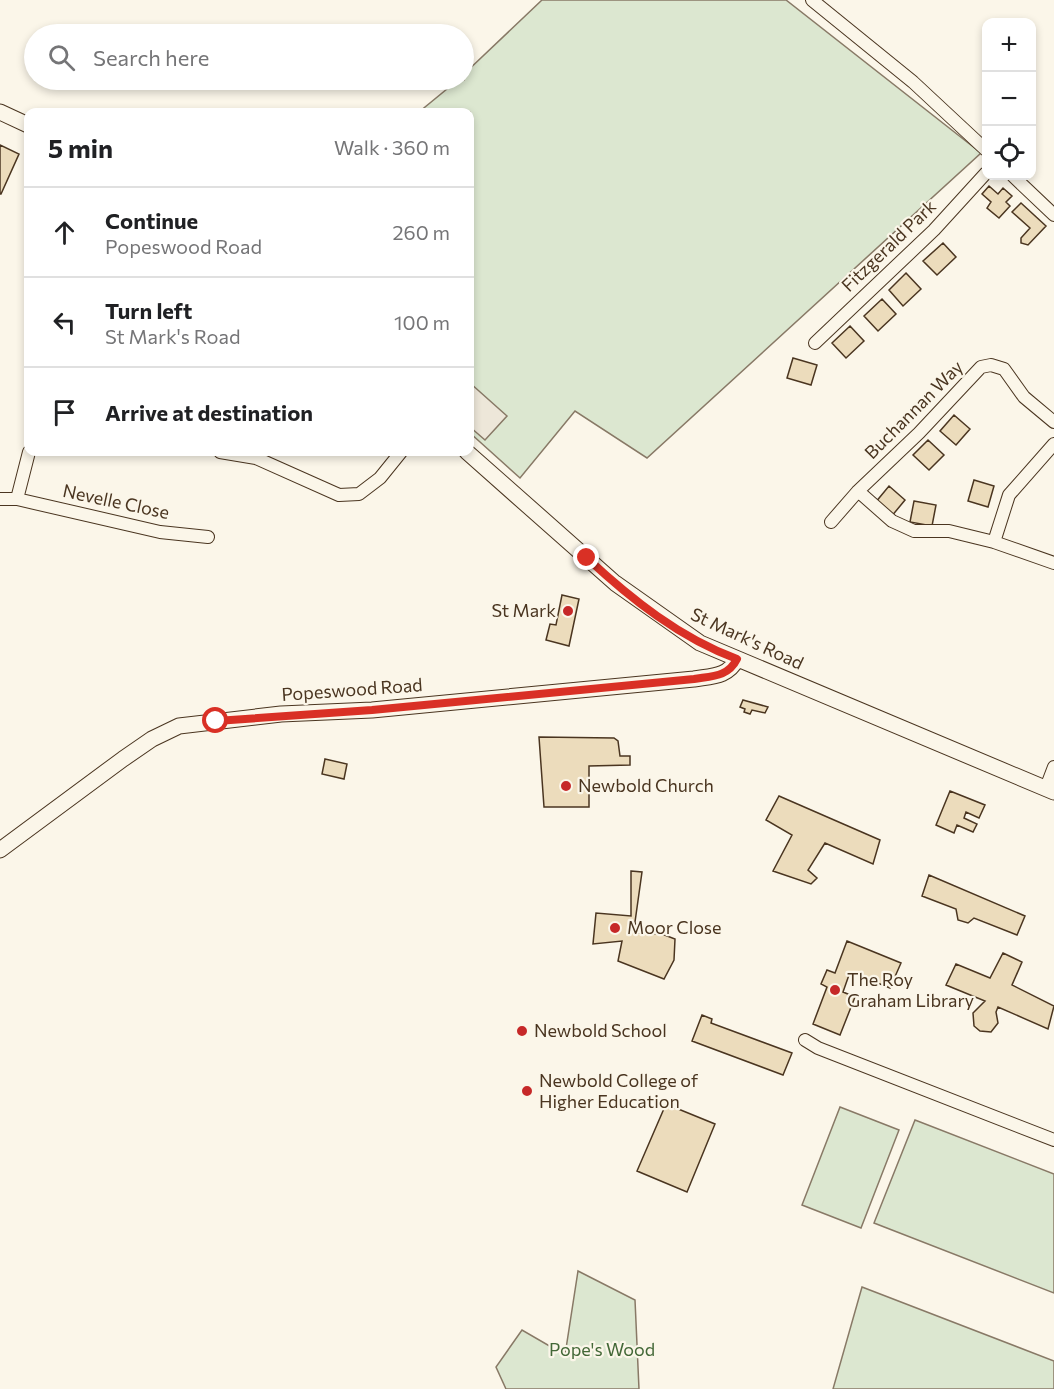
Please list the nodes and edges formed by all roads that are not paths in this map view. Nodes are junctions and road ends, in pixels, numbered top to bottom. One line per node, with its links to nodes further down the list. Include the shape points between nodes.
1 (812, 0): 4 (street, via 913,82)
2 (0, 112): 3 (street)
3 (24, 123)
4 (982, 145)
5 (982, 178): 8 (street, Fitzgerald Park, via 934,230)
6 (1017, 180): 7 (street)
7 (1054, 214)
8 (815, 343)
9 (1054, 422): 15 (street, Buchannan Way, via 1024,397 1004,369 981,367)
10 (1054, 444): 20 (street, via 1009,495)
11 (28, 456): 17 (street)
12 (244, 456): 13 (street, via 339,495 358,494 380,478)
13 (398, 456)
14 (471, 456): 22 (street, St Mark's Road, via 645,607 700,643)
15 (858, 491): 18 (street, Buchannan Way); 20 (street, via 892,520 914,531 949,531)
16 (0, 498): 17 (street, Nevelle Close)
17 (17, 499): 19 (street, Nevelle Close, via 160,532)
18 (831, 522)
19 (208, 537)
20 (994, 542): 21 (street)
21 (1054, 563)
22 (737, 659): 24 (street, St Mark's Road); 25 (street, Popeswood Road, via 725,674 694,679 179,726 152,739)
23 (1054, 768): 24 (street)
24 (1050, 790)
25 (2, 846)
26 (805, 1040): 27 (street)
27 (1054, 1140)

